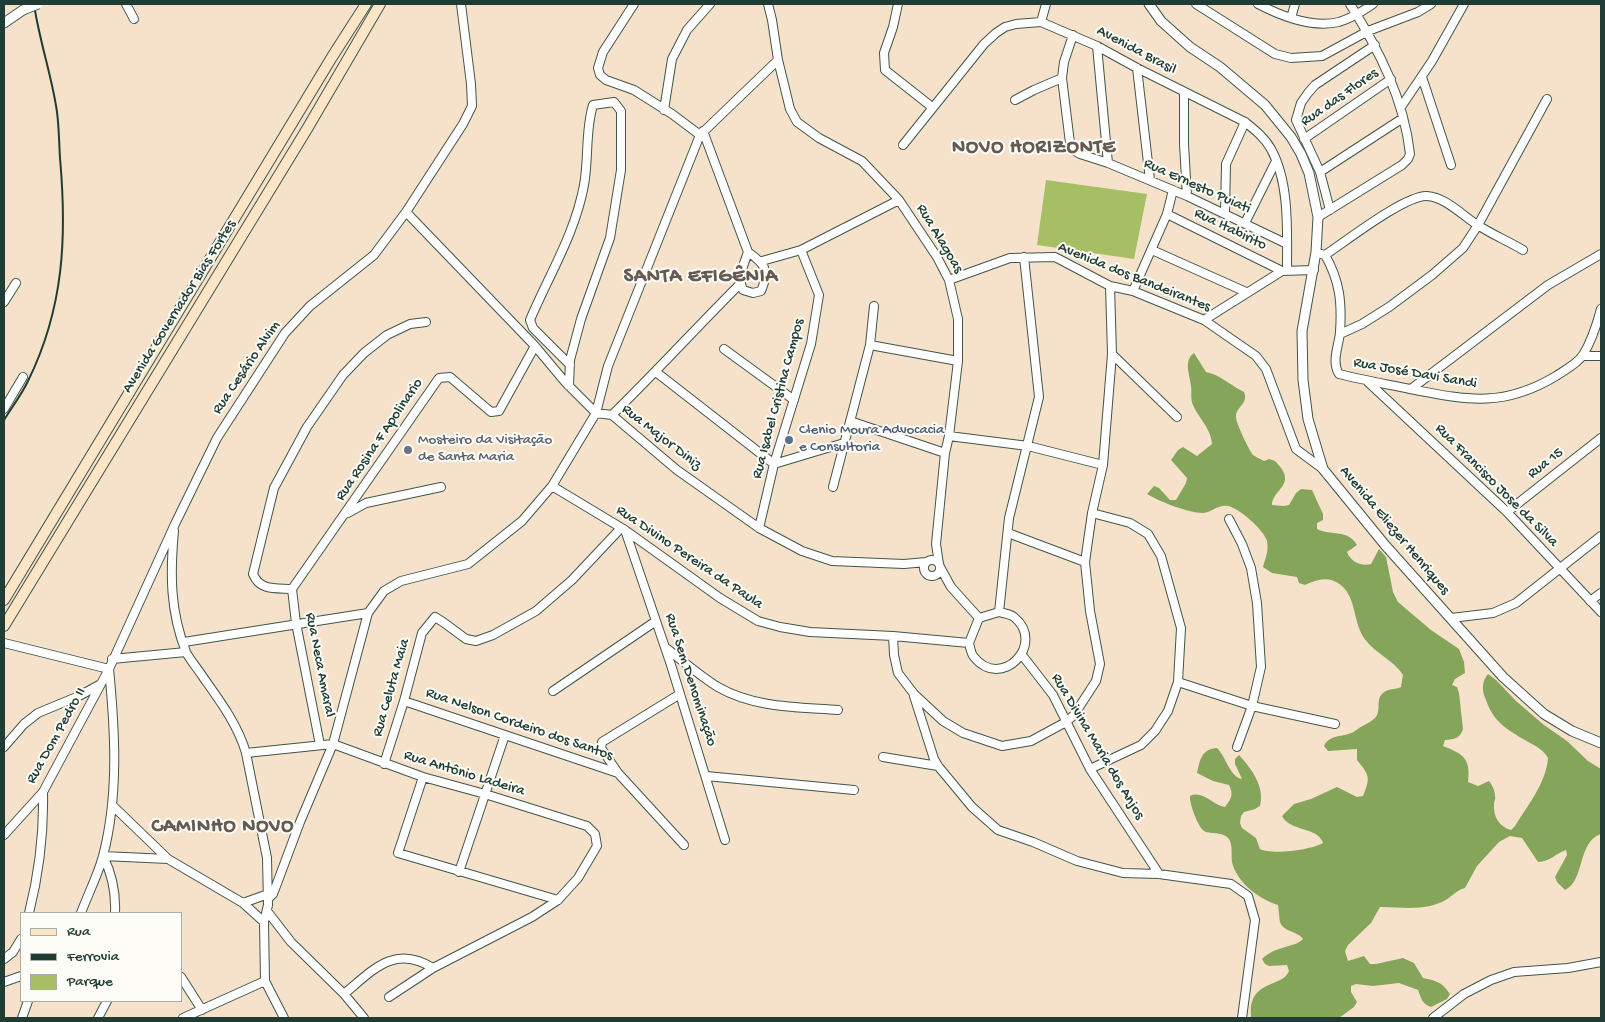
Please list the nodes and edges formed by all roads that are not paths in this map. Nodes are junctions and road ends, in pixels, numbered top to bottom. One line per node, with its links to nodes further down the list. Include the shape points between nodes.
1 (38, 4): 23 (street, bridge)
2 (126, 4): 21 (street)
3 (366, 4): 72 (main road, Avenida Governador Bias Fortes)
4 (380, 4): 77 (main road, Avenida Governador Bias Fortes)
5 (461, 4): 53 (street, Rua Cesário Alvim, via 472,106)
6 (634, 4): 38 (street, via 604,52 598,68 606,80 634,90)
7 (710, 4): 38 (street, via 687,30 672,59)
8 (768, 4): 28 (street, Rua Alagoas)
9 (898, 4): 36 (street, via 884,53 885,70)
10 (1046, 4): 22 (street)
11 (1149, 4): 56 (street, Avenida Eliezer Henriques, via 1161,20 1190,46 1253,94 1275,116 1301,154 1309,173)
12 (1196, 4): 24 (street, via 1275,54 1291,58 1322,56)
13 (1258, 4): 20 (street)
14 (1295, 4): 20 (street)
15 (1350, 4): 19 (street)
16 (1373, 4): 19 (street)
17 (1431, 4): 24 (street)
18 (1464, 4): 30 (street)
19 (1357, 14): 20 (street, via 1332,23); 24 (street)
20 (1291, 18)
21 (134, 19)
22 (1041, 22): 25 (street, Avenida Brasil); 36 (street, Avenida Brasil, via 1016,24 996,33)
23 (4, 23)
24 (1368, 31): 26 (street)
25 (1073, 35): 27 (street, Avenida Brasil); 31 (street)
26 (1376, 45): 32 (street); 42 (street, via 1308,93 1296,120)
27 (1097, 46): 29 (street, Avenida Brasil); 45 (street)
28 (778, 60): 41 (street); 51 (street, Rua Alagoas, via 790,109 797,122 862,161)
29 (1137, 68): 33 (street, Avenida Brasil); 48 (street)
30 (1422, 77): 37 (street); 46 (street)
31 (1062, 78): 35 (street); 45 (street, Rua Ernesto Puiati, via 1071,148)
32 (1391, 79): 37 (street); 42 (street, Rua das Flores)
33 (1184, 92): 40 (street, Avenida Brasil); 50 (street)
34 (1547, 99): 58 (street)
35 (1015, 100)
36 (932, 107): 43 (street, Avenida Brasil)
37 (1401, 107): 39 (street)
38 (664, 110): 41 (street)
39 (1403, 118): 47 (street); 52 (street, via 1410,149 1408,159)
40 (1245, 122): 44 (street, Avenida Brasil, via 1266,140); 55 (street, via 1226,164)
41 (701, 133): 63 (street); 102 (street, via 608,366)
42 (1304, 139): 47 (street)
43 (903, 145)
44 (1276, 161): 57 (street); 59 (street, Avenida Brasil, via 1287,216)
45 (1108, 162): 48 (street, Rua Ernesto Puiati)
46 (1450, 165)
47 (1320, 172): 52 (street)
48 (1150, 180): 49 (street, Rua Ernesto Puiati)
49 (1174, 190): 50 (street, Rua Ernesto Puiati); 54 (street)
50 (1187, 196): 55 (street, Rua Ernesto Puiati)
51 (899, 200): 60 (street); 70 (street, Rua Alagoas)
52 (1330, 210): 56 (street)
53 (406, 212): 87 (street, Rua Major Diniz); 124 (street, Rua Cesário Alvim, via 374,255 310,306 285,333 217,438)
54 (1167, 214): 61 (street); 68 (street, Rua Itabirito)
55 (1225, 214): 57 (street, Rua Ernesto Puiati)
56 (1318, 217): 64 (street, Avenida Eliezer Henriques)
57 (1245, 223): 59 (street, Rua Ernesto Puiati)
58 (1478, 225): 62 (street); 64 (street, via 1443,201 1426,196 1415,198); 85 (street, via 1463,248 1432,275 1389,307)
59 (1287, 244): 68 (street, Avenida Brasil)
60 (801, 250): 67 (street); 99 (street, Rua Isabel Cristina Campos, via 819,295 811,344)
61 (1152, 250): 75 (street); 76 (street)
62 (1523, 250)
63 (748, 252): 67 (street); 73 (street)
64 (1321, 254): 69 (street, Avenida Eliezer Henriques); 85 (street, via 1333,269 1338,286)
65 (1601, 254): 98 (street, via 1548,285)
66 (1024, 257): 70 (street, Avenida dos Bandeirantes, via 1010,258); 74 (street, Avenida dos Bandeirantes, via 1055,257); 110 (street, via 1039,397)
67 (762, 262): 73 (street, via 765,282 761,291 743,290)
68 (1284, 270): 69 (street); 76 (street)
69 (1314, 270): 114 (street, Avenida Eliezer Henriques, via 1302,332 1303,380 1308,419)
70 (949, 280): 92 (street, Rua Alagoas, via 958,320)
71 (16, 283): 78 (street)
72 (195, 284): 77 (main road, via 196,292); 79 (main road, Avenida Governador Bias Fortes)
73 (740, 284): 94 (street)
74 (1110, 286): 75 (street, Avenida dos Bandeirantes); 89 (street)
75 (1133, 291): 83 (street, Avenida dos Bandeirantes)
76 (1246, 292): 83 (street)
77 (207, 293): 82 (main road, Avenida Governador Bias Fortes)
78 (4, 302)
79 (184, 304): 82 (main road, via 192,304); 101 (main road, Avenida Governador Bias Fortes)
80 (874, 306): 86 (street)
81 (1601, 309): 90 (street, Rua José Davi Sandi)
82 (195, 312): 104 (main road, Avenida Governador Bias Fortes)
83 (1204, 320): 114 (street, Avenida dos Bandeirantes, via 1256,356 1266,369 1296,450)
84 (426, 322): 137 (street, via 410,324 388,336 343,375 308,426 274,488 253,574 263,587)
85 (1340, 334): 96 (street, Rua José Davi Sandi, via 1335,368 1339,374)
86 (870, 345): 92 (street); 106 (street)
87 (534, 346): 97 (street, Rua Major Diniz); 122 (street, Rua Rosina F Apolinario, via 499,411 491,412 450,377 439,378)
88 (724, 349): 99 (street)
89 (1112, 354): 105 (street); 113 (street)
90 (1582, 356): 91 (street); 98 (street, Rua José Davi Sandi, via 1552,378 1524,392 1504,397 1463,398)
91 (1601, 356)
92 (958, 361): 107 (street, Rua Alagoas)
93 (570, 366): 93 (street, via 581,318 610,238 621,170 621,111 614,102 593,105 589,117 584,184 573,227 530,320 533,328); 97 (street)
94 (656, 372): 103 (street); 112 (street)
95 (23, 377): 100 (street)
96 (1368, 382): 98 (street, Rua José Davi Sandi); 120 (street, Rua Francisco Jose da Silva)
97 (569, 386): 102 (street, Rua Major Diniz)
98 (1411, 389)
99 (794, 400): 112 (street, Rua Isabel Cristina Campos)
100 (4, 409)
101 (119, 410): 104 (main road); 118 (main road, Avenida Governador Bias Fortes)
102 (596, 413): 103 (street, Rua Major Diniz); 115 (street)
103 (612, 415): 125 (street, Rua Major Diniz, via 676,470)
104 (130, 417): 119 (main road, Avenida Governador Bias Fortes)
105 (1177, 417)
106 (850, 422): 109 (street); 111 (street)
107 (949, 436): 110 (street); 111 (street, Rua Alagoas)
108 (1601, 438): 120 (street, Rua 15)
109 (844, 443): 112 (street); 117 (street)
110 (1028, 446): 113 (street); 127 (street)
111 (945, 453): 129 (street, Rua Alagoas)
112 (774, 464): 125 (street, Rua Isabel Cristina Campos)
113 (1103, 465): 121 (street)
114 (1323, 468): 145 (street, Avenida Eliezer Henriques, via 1385,545)
115 (552, 486): 126 (street, Rua Divino Pereira da Paula); 143 (street, via 522,521 468,564 401,581 384,591)
116 (441, 487): 122 (street, via 366,503)
117 (833, 487)
118 (64, 500): 119 (main road); 139 (main road, Avenida Governador Bias Fortes)
119 (76, 507): 148 (main road, Avenida Governador Bias Fortes)
120 (1507, 512): 134 (street, Rua Francisco Jose da Silva)
121 (1092, 513): 131 (street); 158 (street, via 1130,523 1148,534 1161,556 1181,628)
122 (346, 514): 137 (street, Rua Rosina F Apolinario)
123 (1229, 519): 164 (street, via 1251,568 1257,603 1261,667)
124 (175, 524): 150 (street, via 170,569 172,602); 156 (street, Rua Cesário Alvim)
125 (760, 528): 132 (street, Rua Major Diniz, via 802,551 832,561)
126 (623, 529): 146 (street, Rua Sem Denominação); 149 (street, Rua Divino Pereira da Paula, via 758,621 810,632); 163 (street, Rua Celuta Maia, via 572,580 536,610 493,635 476,641 466,639 435,617 422,633)
127 (1008, 533): 131 (street); 141 (street)
128 (1601, 536): 134 (street)
129 (936, 544): 130 (street, Rua Alagoas); 133 (street, Rua Alagoas)
130 (927, 561): 132 (street, Rua Major Diniz); 133 (street, via 935,560); 135 (street, via 924,568)
131 (1086, 562): 166 (street, via 1090,611 1100,664 1096,681)
132 (904, 564): 135 (street, Rua Major Diniz)
133 (940, 566): 135 (street, via 938,574); 136 (street, Rua Alagoas)
134 (1559, 568): 140 (street, Rua Francisco Jose da Silva); 145 (street, via 1516,603 1493,613)
135 (929, 575): 136 (street, Rua Alagoas)
136 (951, 587): 144 (street, Rua Alagoas)
137 (292, 589): 147 (street, Rua Neca Amaral)
138 (1601, 593): 140 (street)
139 (4, 600)
140 (1590, 601): 142 (street, Rua Francisco Jose da Silva)
141 (999, 612): 144 (street); 155 (street, via 1013,616 1022,627 1026,641)
142 (1601, 612)
143 (368, 613): 147 (street); 170 (street)
144 (979, 618): 152 (street)
145 (1451, 618): 169 (street, Avenida Eliezer Henriques, via 1503,677 1544,714)
146 (656, 621): 153 (street, Rua Sem Denominação); 160 (street)
147 (296, 623): 150 (street); 171 (street, Rua Neca Amaral)
148 (4, 626)
149 (893, 636): 152 (street, Rua Divino Pereira da Paula); 162 (street, via 898,673)
150 (184, 642): 154 (street)
151 (4, 643): 157 (street)
152 (969, 643): 155 (street, via 973,656 984,666 998,669 1012,665)
153 (666, 648): 161 (street, Rua Sem Denominação); 165 (street, via 719,688 747,699 770,705)
154 (186, 652): 156 (street); 174 (street, via 226,710)
155 (1022, 655): 166 (street, Rua Divina Maria dos Anjos, via 1053,695)
156 (112, 659): 157 (street, Rua Cesário Alvim)
157 (109, 669): 159 (street, Rua Dom Pedro II); 185 (street, via 114,722)
158 (1178, 682): 164 (street); 178 (street, via 1168,711 1155,731 1140,745)
159 (100, 685): 172 (street, via 38,713); 183 (street, Rua Dom Pedro II)
160 (553, 691)
161 (680, 694): 179 (street, via 602,742 601,748); 180 (street, Rua Sem Denominação)
162 (914, 694): 166 (street, via 943,721 963,733 1002,746 1031,741); 177 (street)
163 (404, 701): 168 (street, Rua Nelson Cordeiro dos Santos); 176 (street, Rua Celuta Maia)
164 (1252, 706): 167 (street); 173 (street)
165 (838, 710)
166 (1066, 722): 178 (street, Rua Divina Maria dos Anjos)
167 (1335, 724)
168 (505, 735): 179 (street, Rua Nelson Cordeiro dos Santos); 184 (street)
169 (1601, 743)
170 (333, 744): 171 (street, Rua Antônio Ladeira); 176 (street, Rua Antônio Ladeira); 193 (street, via 273,894)
171 (320, 745): 174 (street, Rua Antônio Ladeira)
172 (4, 747)
173 (1237, 747)
174 (246, 753): 193 (street, via 267,858)
175 (883, 757): 177 (street)
176 (384, 764): 181 (street, Rua Antônio Ladeira)
177 (938, 766): 192 (street, via 972,808 998,830 1077,861 1123,873)
178 (1090, 768): 192 (street, Rua Divina Maria dos Anjos)
179 (618, 773): 188 (street, Rua Nelson Cordeiro dos Santos)
180 (706, 776): 182 (street); 187 (street, Rua Sem Denominação)
181 (423, 777): 184 (street, Rua Antônio Ladeira); 191 (street, via 398,853)
182 (854, 790)
183 (43, 792): 186 (street, Rua Dom Pedro II); 197 (street, via 42,846)
184 (485, 794): 191 (street); 194 (street, Rua Antônio Ladeira, via 587,826 595,834 597,846 578,878)
185 (112, 805): 189 (street); 190 (street)
186 (4, 835)
187 (725, 840)
188 (684, 845)
189 (103, 856): 190 (street); 198 (street); 199 (street, via 113,882)
190 (168, 860): 195 (street)
191 (459, 872): 194 (street)
192 (1159, 874): 219 (street, via 1231,884 1248,896 1255,920)
193 (268, 897): 195 (street); 196 (street)
194 (558, 900): 204 (street, via 532,917)
195 (243, 903): 200 (street)
196 (267, 911): 200 (street); 209 (street, via 291,942)
197 (30, 912)
198 (81, 912)
199 (116, 912)
200 (264, 922): 207 (street)
201 (20, 941): 202 (street)
202 (4, 959)
203 (1601, 962): 220 (street, via 1514,972 1464,994)
204 (433, 968): 209 (street, via 407,957 394,959 372,971); 210 (street)
205 (20, 976): 208 (street)
206 (182, 978): 213 (street)
207 (264, 981): 213 (street); 217 (street)
208 (4, 982)
209 (344, 994): 218 (street)
210 (389, 997)
211 (28, 1002): 214 (street)
212 (106, 1002): 215 (street)
213 (202, 1010): 216 (street)
214 (22, 1018)
215 (98, 1018)
216 (183, 1018)
217 (284, 1018)
218 (364, 1018)
219 (1242, 1018)
220 (1433, 1018)

